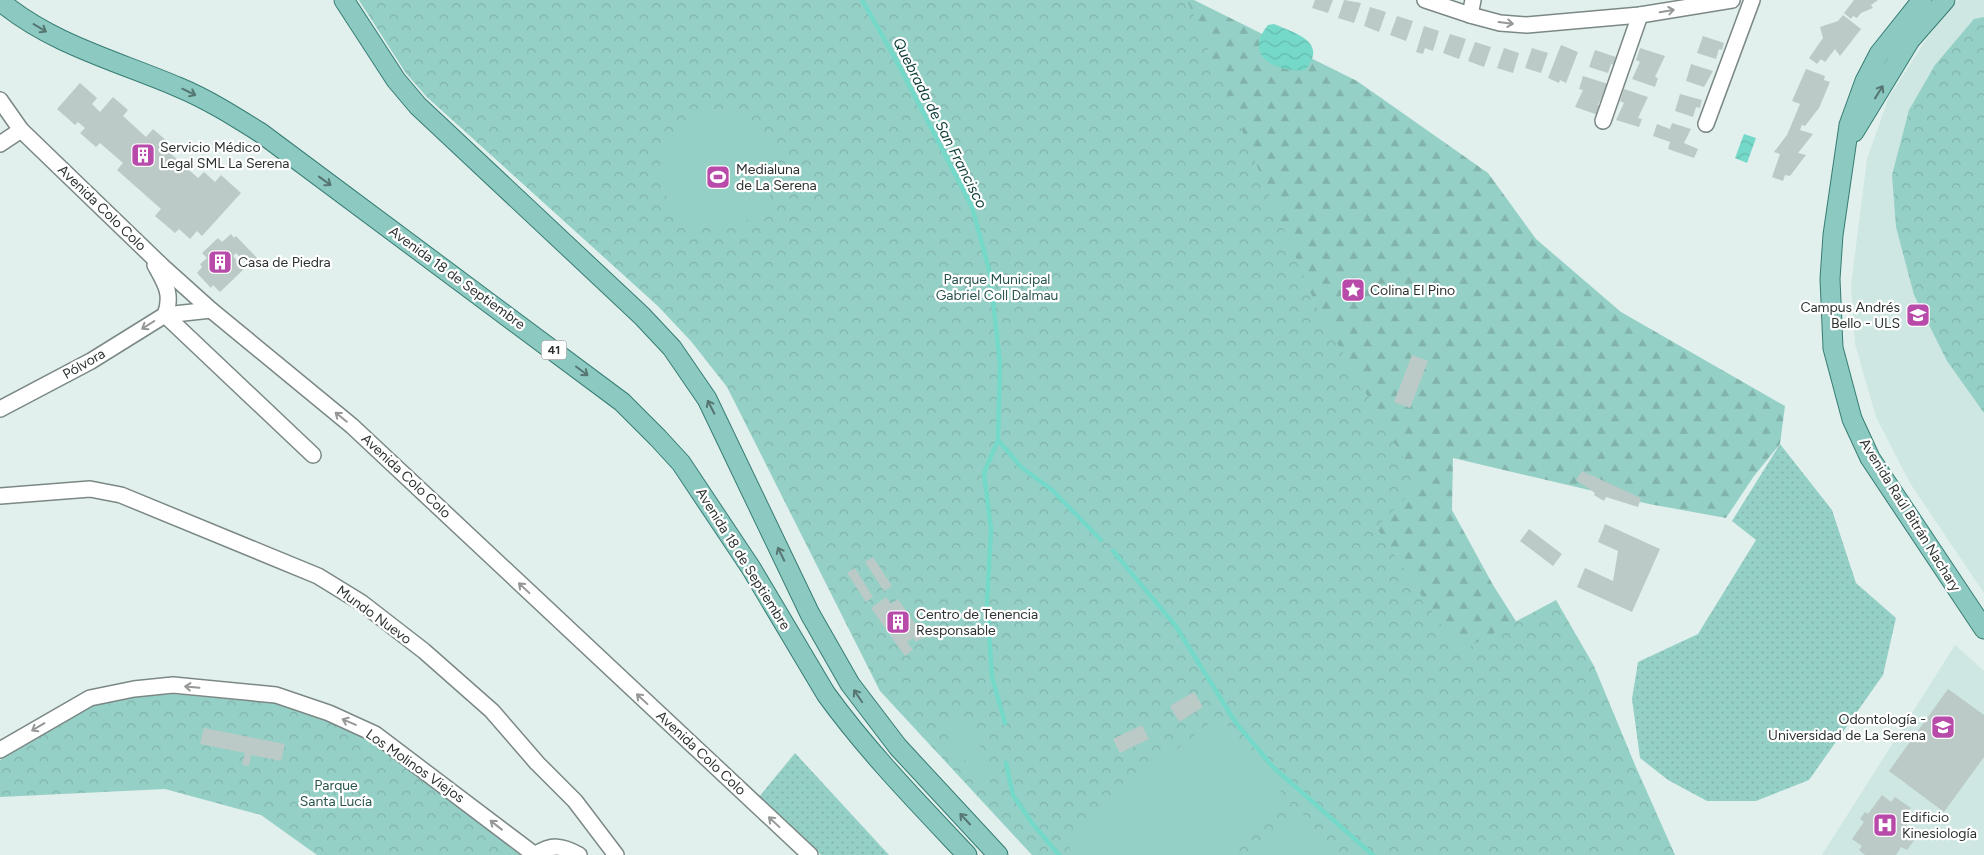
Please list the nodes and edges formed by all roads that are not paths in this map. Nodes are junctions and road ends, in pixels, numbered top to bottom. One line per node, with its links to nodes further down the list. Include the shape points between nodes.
1 (344, 0): 30 (main road, Avenida 18 de Septiembre, one-way to 1, via 898,748 850,684 810,614 707,399 685,365 642,316 418,106 396,80)
2 (1425, 0): 10 (street)
3 (1473, 0): 10 (street)
4 (1732, 0): 9 (street, one-way to 4)
5 (1752, 0): 13 (street)
6 (1922, 0): 16 (main road, Avenida Raúl Bitrán Nachary, via 1872,67 1856,103)
7 (1945, 0): 16 (main road, one-way to 7, via 1910,40)
8 (0, 1): 29 (main road, Avenida 18 de Septiembre / 41, one-way to 29, via 56,38 180,88 253,128 622,402 681,463 751,568 839,712 888,771)
9 (1640, 15): 10 (street, one-way to 9, via 1527,25); 12 (street)
10 (1470, 16)
11 (0, 100): 14 (street, Avenida Colo Colo)
12 (1603, 121)
13 (1706, 124)
14 (21, 130): 15 (street); 17 (street, Avenida Colo Colo)
15 (0, 144)
16 (1844, 148): 23 (main road, Avenida Raúl Bitrán Nachary, via 1830,279 1833,348 1852,419 1870,458)
17 (148, 252): 18 (street, Avenida Colo Colo); 19 (street, via 165,282 170,301)
18 (211, 310): 19 (street, Pólvora); 28 (street, Avenida Colo Colo, one-way to 18, via 352,426)
19 (165, 315): 20 (street, Pólvora, one-way to 20, via 91,361); 21 (street)
20 (0, 409)
21 (313, 456)
22 (0, 496): 27 (street, Mundo Nuevo, via 90,489 121,495 318,576 362,603 424,651 492,711 575,801)
23 (1984, 630)
24 (0, 750): 25 (street, Los Molinos Viejos, one-way to 24, via 376,734 276,695 173,685 134,689 90,698)
25 (535, 855): 26 (street, via 547,847 561,846)
26 (579, 855)
27 (616, 855)
28 (810, 855)
29 (967, 855)
30 (998, 855)

